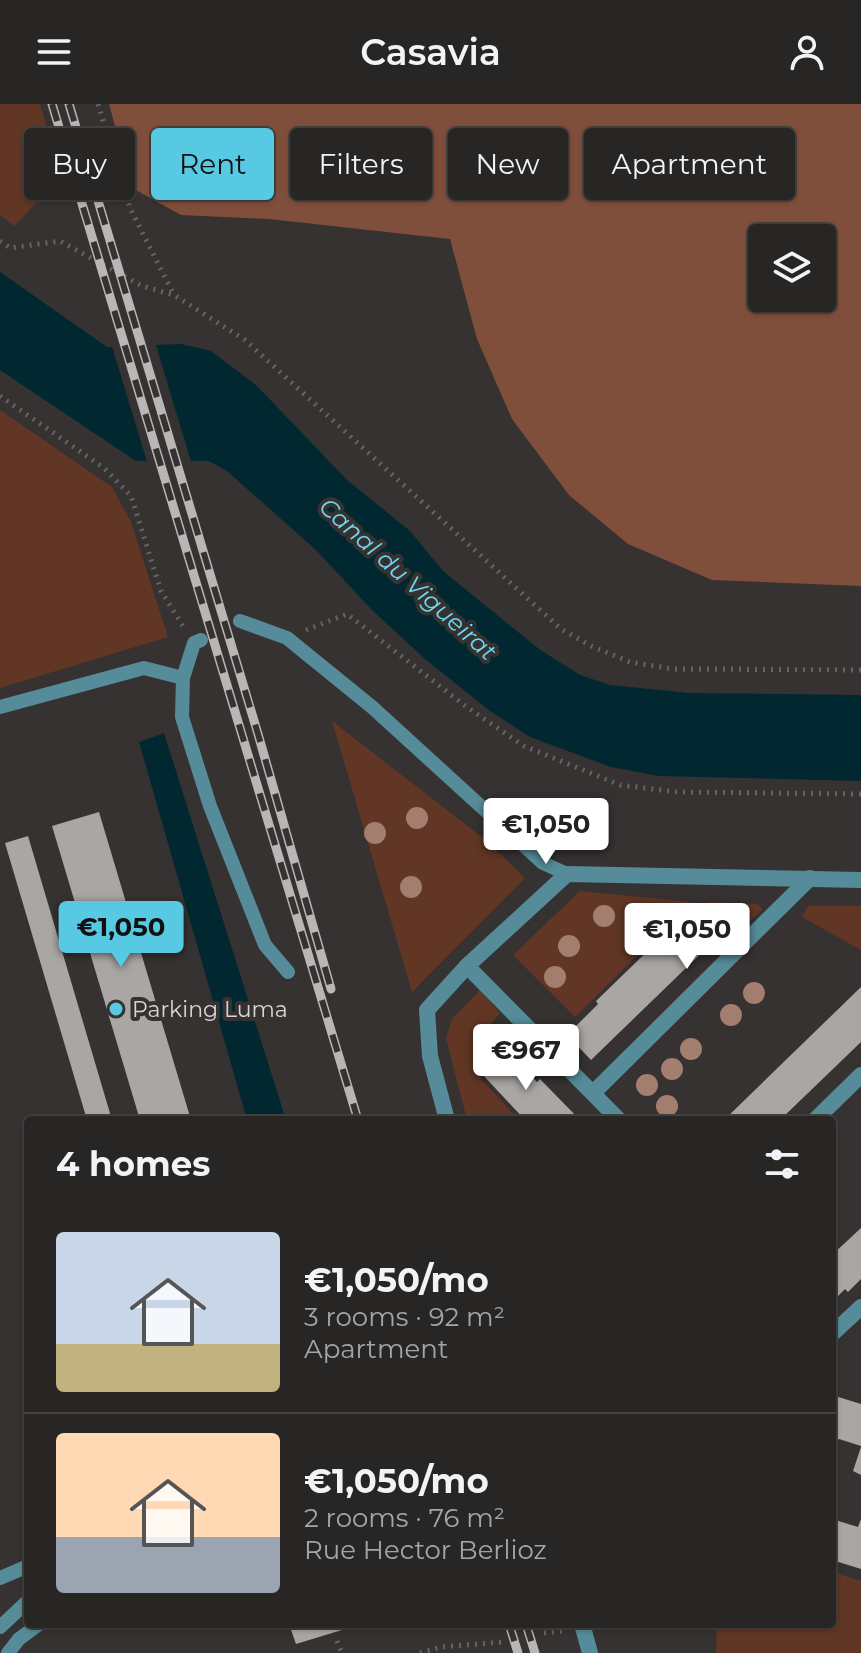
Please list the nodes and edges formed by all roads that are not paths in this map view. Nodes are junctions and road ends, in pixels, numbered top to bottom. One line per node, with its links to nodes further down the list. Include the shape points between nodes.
1 (240, 621): 5 (lane, via 287,638 372,707 543,863)
2 (198, 642): 3 (lane)
3 (183, 678): 4 (lane, via 144,668); 9 (lane, via 182,717 210,806 265,945)
4 (0, 707)
5 (567, 874): 6 (street); 8 (street)
6 (810, 878): 7 (street); 11 (street)
7 (861, 880)
8 (467, 966): 11 (street); 12 (street, via 427,1010 430,1056)
9 (288, 972)
10 (861, 1075): 14 (street)
11 (593, 1093): 13 (street)
12 (446, 1116)
13 (615, 1116)
14 (819, 1116)
15 (861, 1307): 16 (street)
16 (836, 1330)
17 (24, 1568): 18 (lane)
18 (0, 1578)
19 (24, 1605): 20 (lane)
20 (0, 1627)
21 (34, 1628): 23 (lane)
22 (583, 1628): 24 (street)
23 (8, 1653)
24 (590, 1653)

